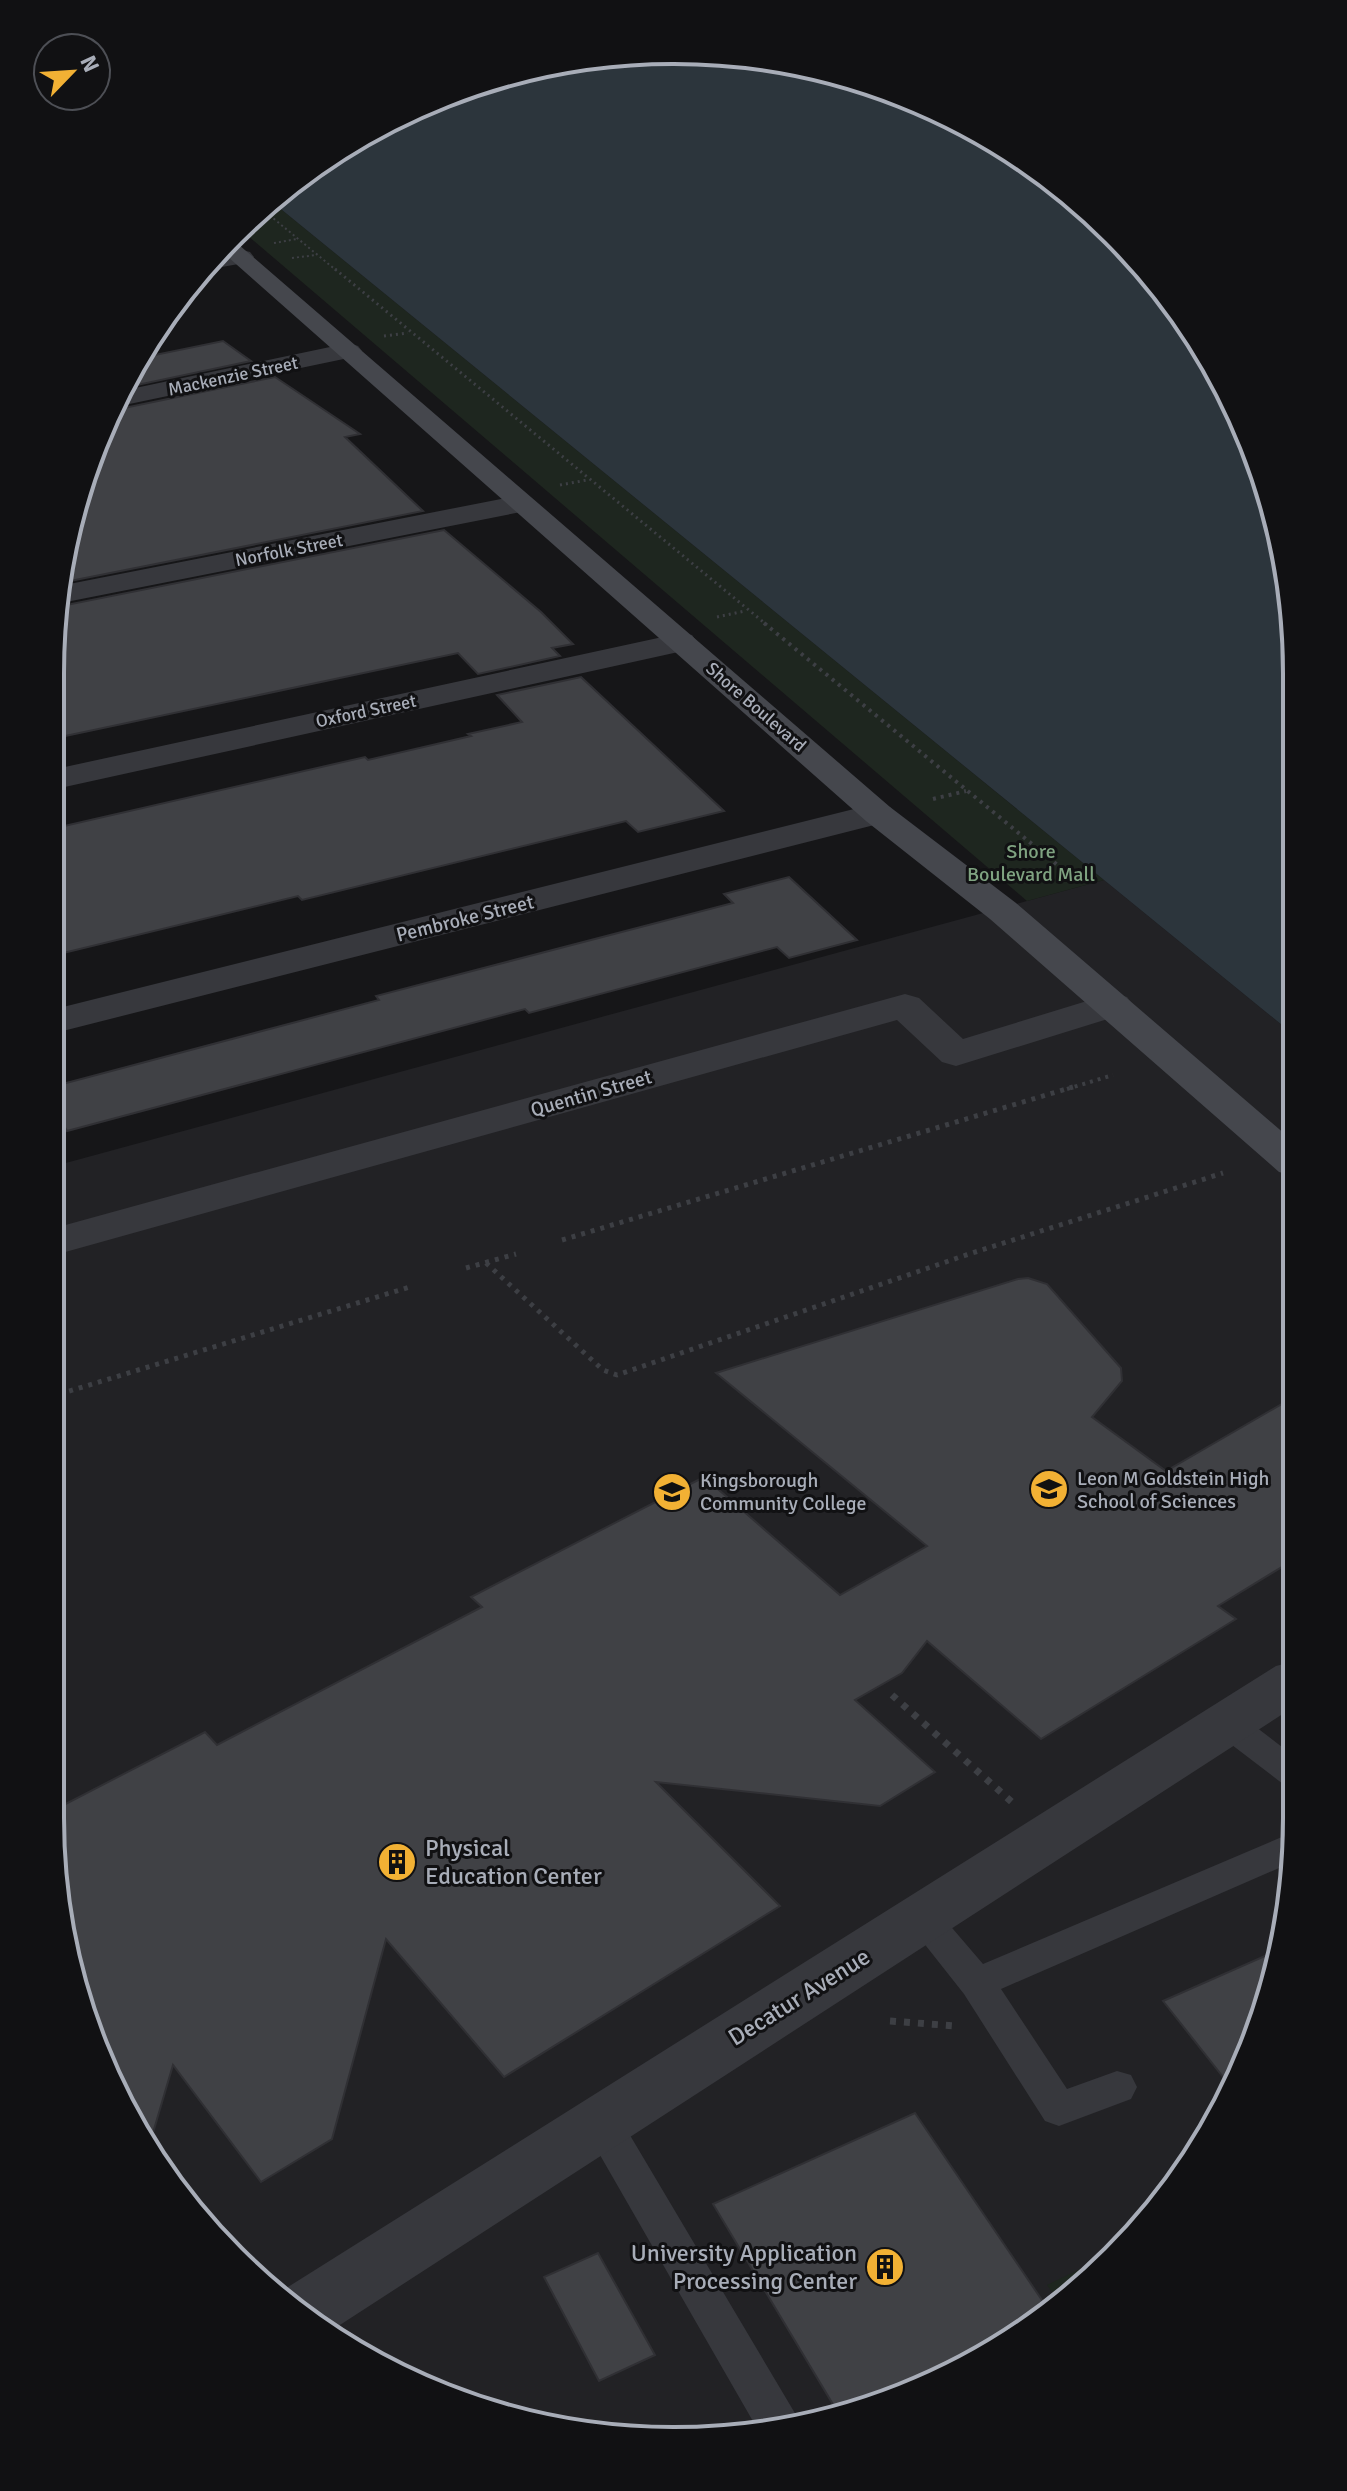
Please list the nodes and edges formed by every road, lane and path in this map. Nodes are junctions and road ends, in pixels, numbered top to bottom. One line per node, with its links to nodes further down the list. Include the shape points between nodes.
1 (271, 216): 2 (path)
2 (298, 239): 3 (path); 5 (path)
3 (274, 243)
4 (235, 251): 9 (main road, Shore Boulevard)
5 (317, 255): 6 (path); 7 (path)
6 (292, 258)
7 (409, 333): 8 (path); 11 (path)
8 (384, 336)
9 (349, 351): 10 (street, Mackenzie Street); 13 (main road, Shore Boulevard)
10 (131, 397)
11 (588, 480): 12 (path); 15 (path)
12 (560, 485)
13 (521, 504): 14 (street, Norfolk Street); 17 (main road, Shore Boulevard)
14 (69, 593)
15 (746, 611): 16 (path); 19 (path)
16 (717, 617)
17 (681, 642): 18 (street, Oxford Street); 21 (main road, Shore Boulevard)
18 (64, 777)
19 (967, 790): 20 (path); 22 (path)
20 (933, 799)
21 (878, 814): 23 (main road, Shore Boulevard); 24 (street, Pembroke Street)
22 (1072, 877)
23 (1113, 1005): 26 (main road, Shore Boulevard); 28 (street, Quentin Street, via 956,1054 905,1006)
24 (64, 1019)
25 (1113, 1075): 29 (path)
26 (1283, 1153)
27 (1223, 1173): 31 (path, via 617,1375 603,1370)
28 (64, 1239)
29 (562, 1240)
30 (516, 1254): 31 (path)
31 (486, 1263): 32 (path)
32 (466, 1268)
33 (413, 1286): 34 (path)
34 (64, 1393)
35 (1283, 1688): 37 (street, Decatur Avenue)
36 (892, 1695): 39 (path)
37 (1227, 1723): 38 (lane); 41 (street, Decatur Avenue)
38 (1283, 1766)
39 (1020, 1809)
40 (1282, 1851): 42 (lane)
41 (922, 1918): 42 (lane); 46 (street, Decatur Avenue)
42 (977, 1983): 45 (lane, via 1059,2109)
43 (890, 2021): 44 (path)
44 (957, 2027)
45 (1117, 2087)
46 (601, 2122): 47 (street, Decatur Avenue); 48 (lane)
47 (311, 2308)
48 (775, 2418)

